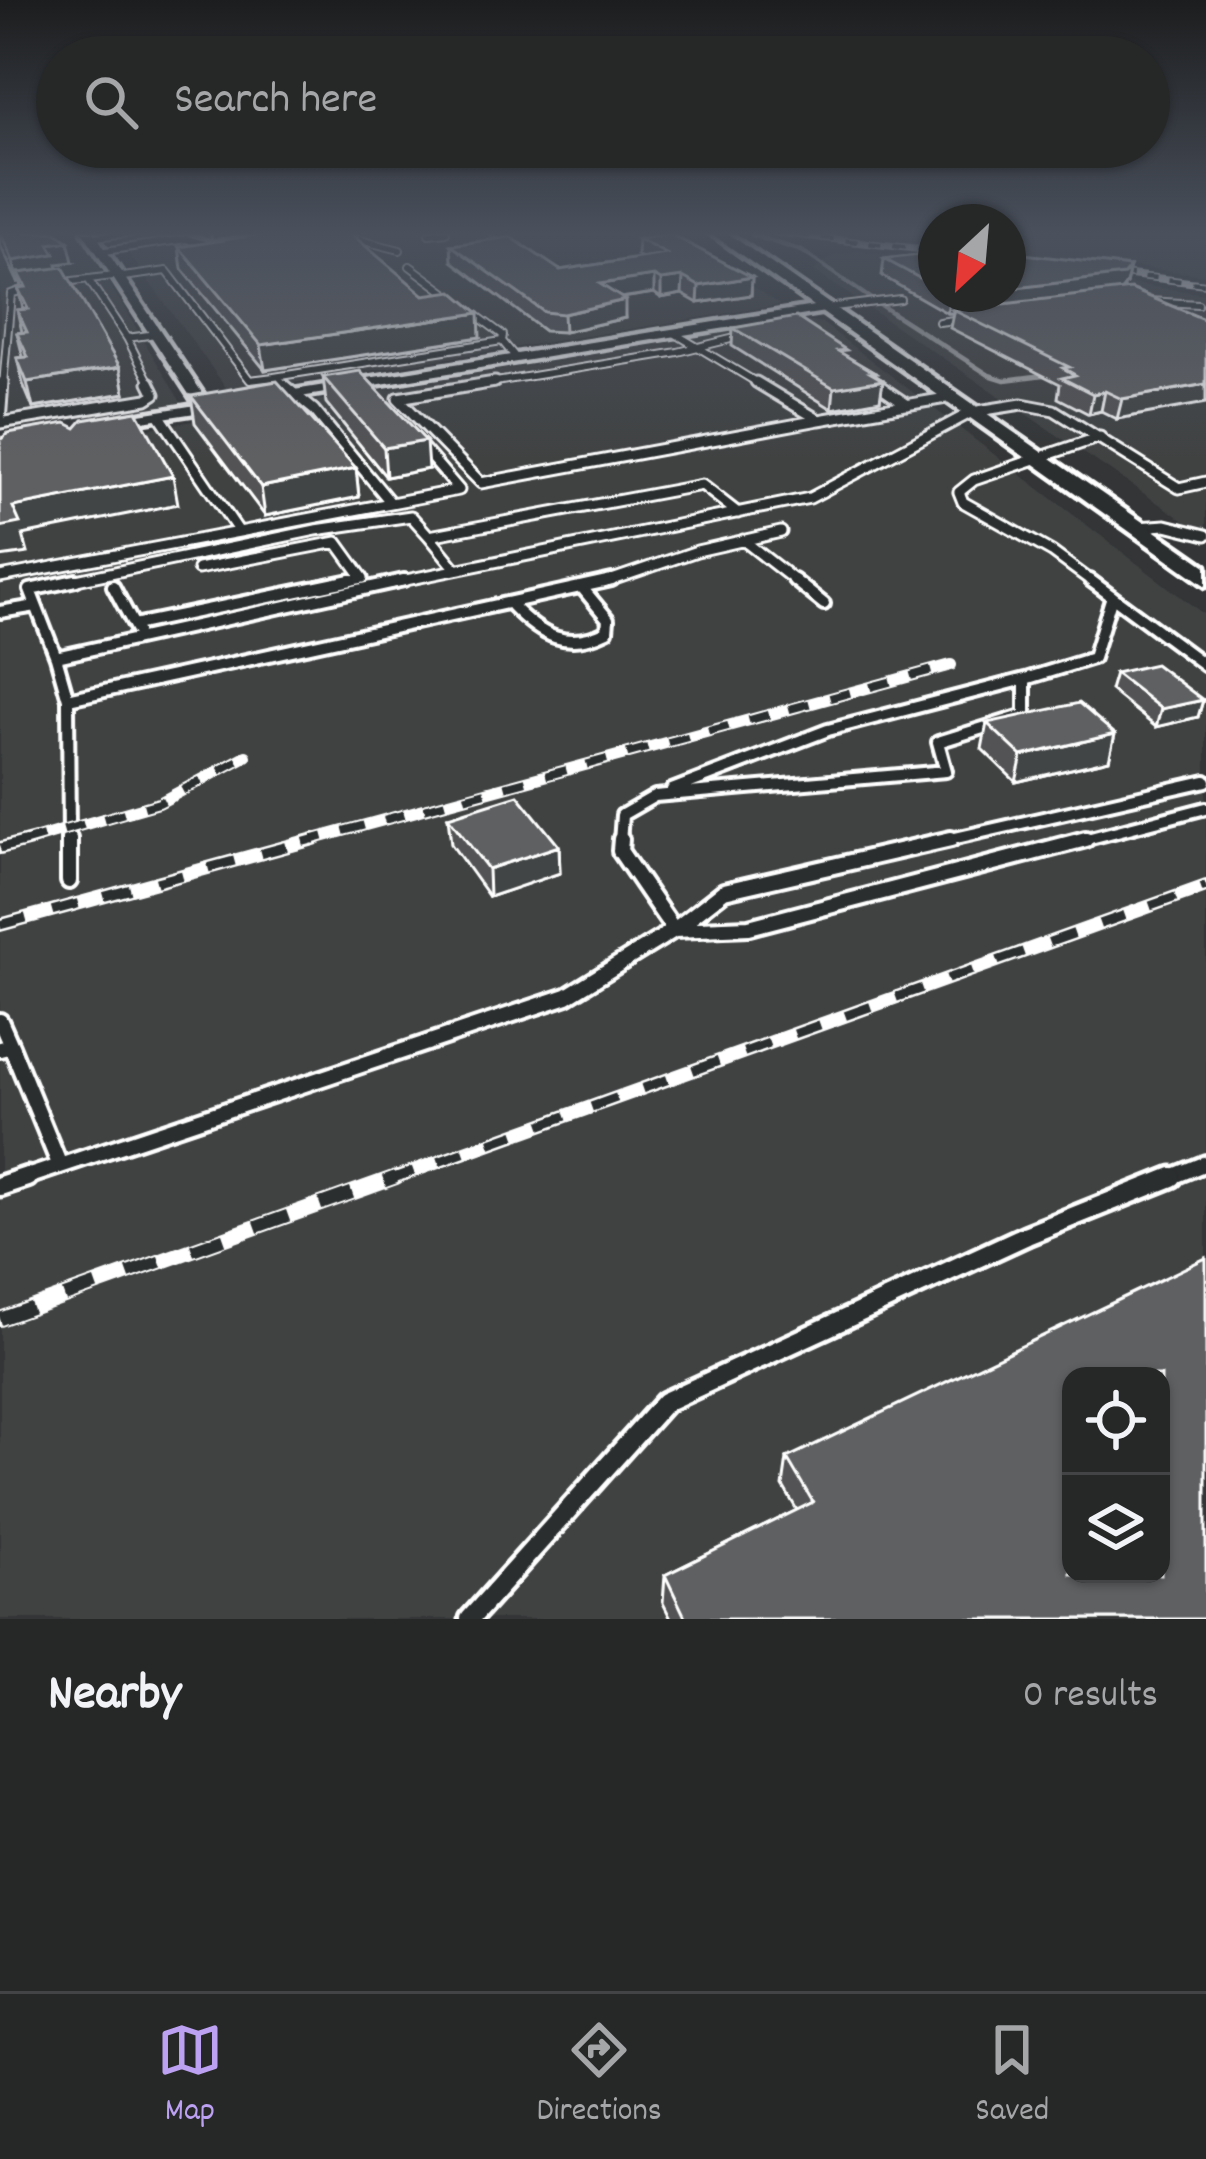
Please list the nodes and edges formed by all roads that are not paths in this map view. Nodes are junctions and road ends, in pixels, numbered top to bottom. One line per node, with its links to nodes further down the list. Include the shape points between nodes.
1 (9, 308): 31 (lane)
2 (107, 308): 13 (lane)
3 (140, 308): 11 (street)
4 (196, 308): 18 (lane, via 250,380)
5 (467, 308): 14 (lane)
6 (826, 308): 7 (lane); 10 (street); 24 (main road)
7 (829, 308)
8 (987, 316): 9 (lane)
9 (939, 322)
10 (674, 332): 15 (lane); 16 (street)
11 (156, 334): 13 (lane); 26 (street)
12 (757, 334): 15 (lane)
13 (127, 338): 31 (lane, via 155,394)
14 (502, 341): 16 (lane); 18 (lane)
15 (697, 344): 23 (lane); 29 (lane)
16 (516, 358): 19 (street)
17 (855, 368): 25 (lane)
18 (274, 376): 21 (lane)
19 (386, 379): 20 (street); 23 (lane)
20 (362, 383): 21 (street); 22 (lane)
21 (293, 394): 26 (street); 36 (lane)
22 (374, 395)
23 (398, 398): 29 (lane, via 481,483)
24 (952, 398): 25 (lane); 27 (main road)
25 (908, 405): 29 (lane)
26 (206, 408): 28 (street)
27 (972, 412): 32 (lane, via 1045,406); 34 (main road); 37 (lane, via 831,490)
28 (160, 416): 33 (street); 39 (lane)
29 (820, 420)
30 (401, 423): 36 (lane, via 459,490)
31 (0, 424): 33 (lane)
32 (1100, 437): 34 (lane); 35 (lane, via 1179,488)
33 (0, 441)
34 (1038, 458): 38 (main road); 50 (lane, via 974,480 959,492 963,502)
35 (1206, 482)
36 (391, 503): 39 (lane)
37 (738, 513): 42 (lane, via 701,485); 45 (lane)
38 (1135, 528): 41 (lane, via 1166,525); 47 (main road)
39 (239, 532): 46 (lane)
40 (781, 532): 43 (lane)
41 (1206, 535)
42 (429, 536): 45 (lane); 52 (lane, via 411,516 352,526 30,590)
43 (743, 539): 49 (lane); 51 (lane)
44 (198, 569): 55 (lane, via 337,542 362,578)
45 (456, 569): 56 (lane)
46 (0, 577)
47 (1206, 578)
48 (113, 586): 55 (lane)
49 (584, 590): 53 (lane); 53 (lane, via 608,619 607,631 576,644 534,630)
50 (1112, 596): 58 (lane); 59 (lane, via 1093,658)
51 (824, 604)
52 (36, 606): 54 (lane); 57 (lane)
53 (512, 606): 60 (lane)
54 (0, 612)
55 (134, 625): 56 (lane)
56 (140, 638): 57 (lane)
57 (56, 657): 60 (lane)
58 (1206, 666)
59 (1025, 679): 62 (lane, via 828,730); 62 (lane, via 1025,715 938,742 946,771)
60 (68, 699): 64 (lane)
61 (1206, 781): 65 (lane, via 724,891)
62 (655, 796): 65 (lane, via 622,815 620,851)
63 (1206, 808): 65 (lane, via 749,927)
64 (69, 881)
65 (674, 930): 69 (lane, via 567,996)
66 (0, 1021): 67 (lane)
67 (6, 1047): 69 (lane)
68 (1206, 1163): 71 (lane, via 1027,1235 665,1402)
69 (60, 1166): 70 (lane)
70 (0, 1186)
71 (470, 1619)

